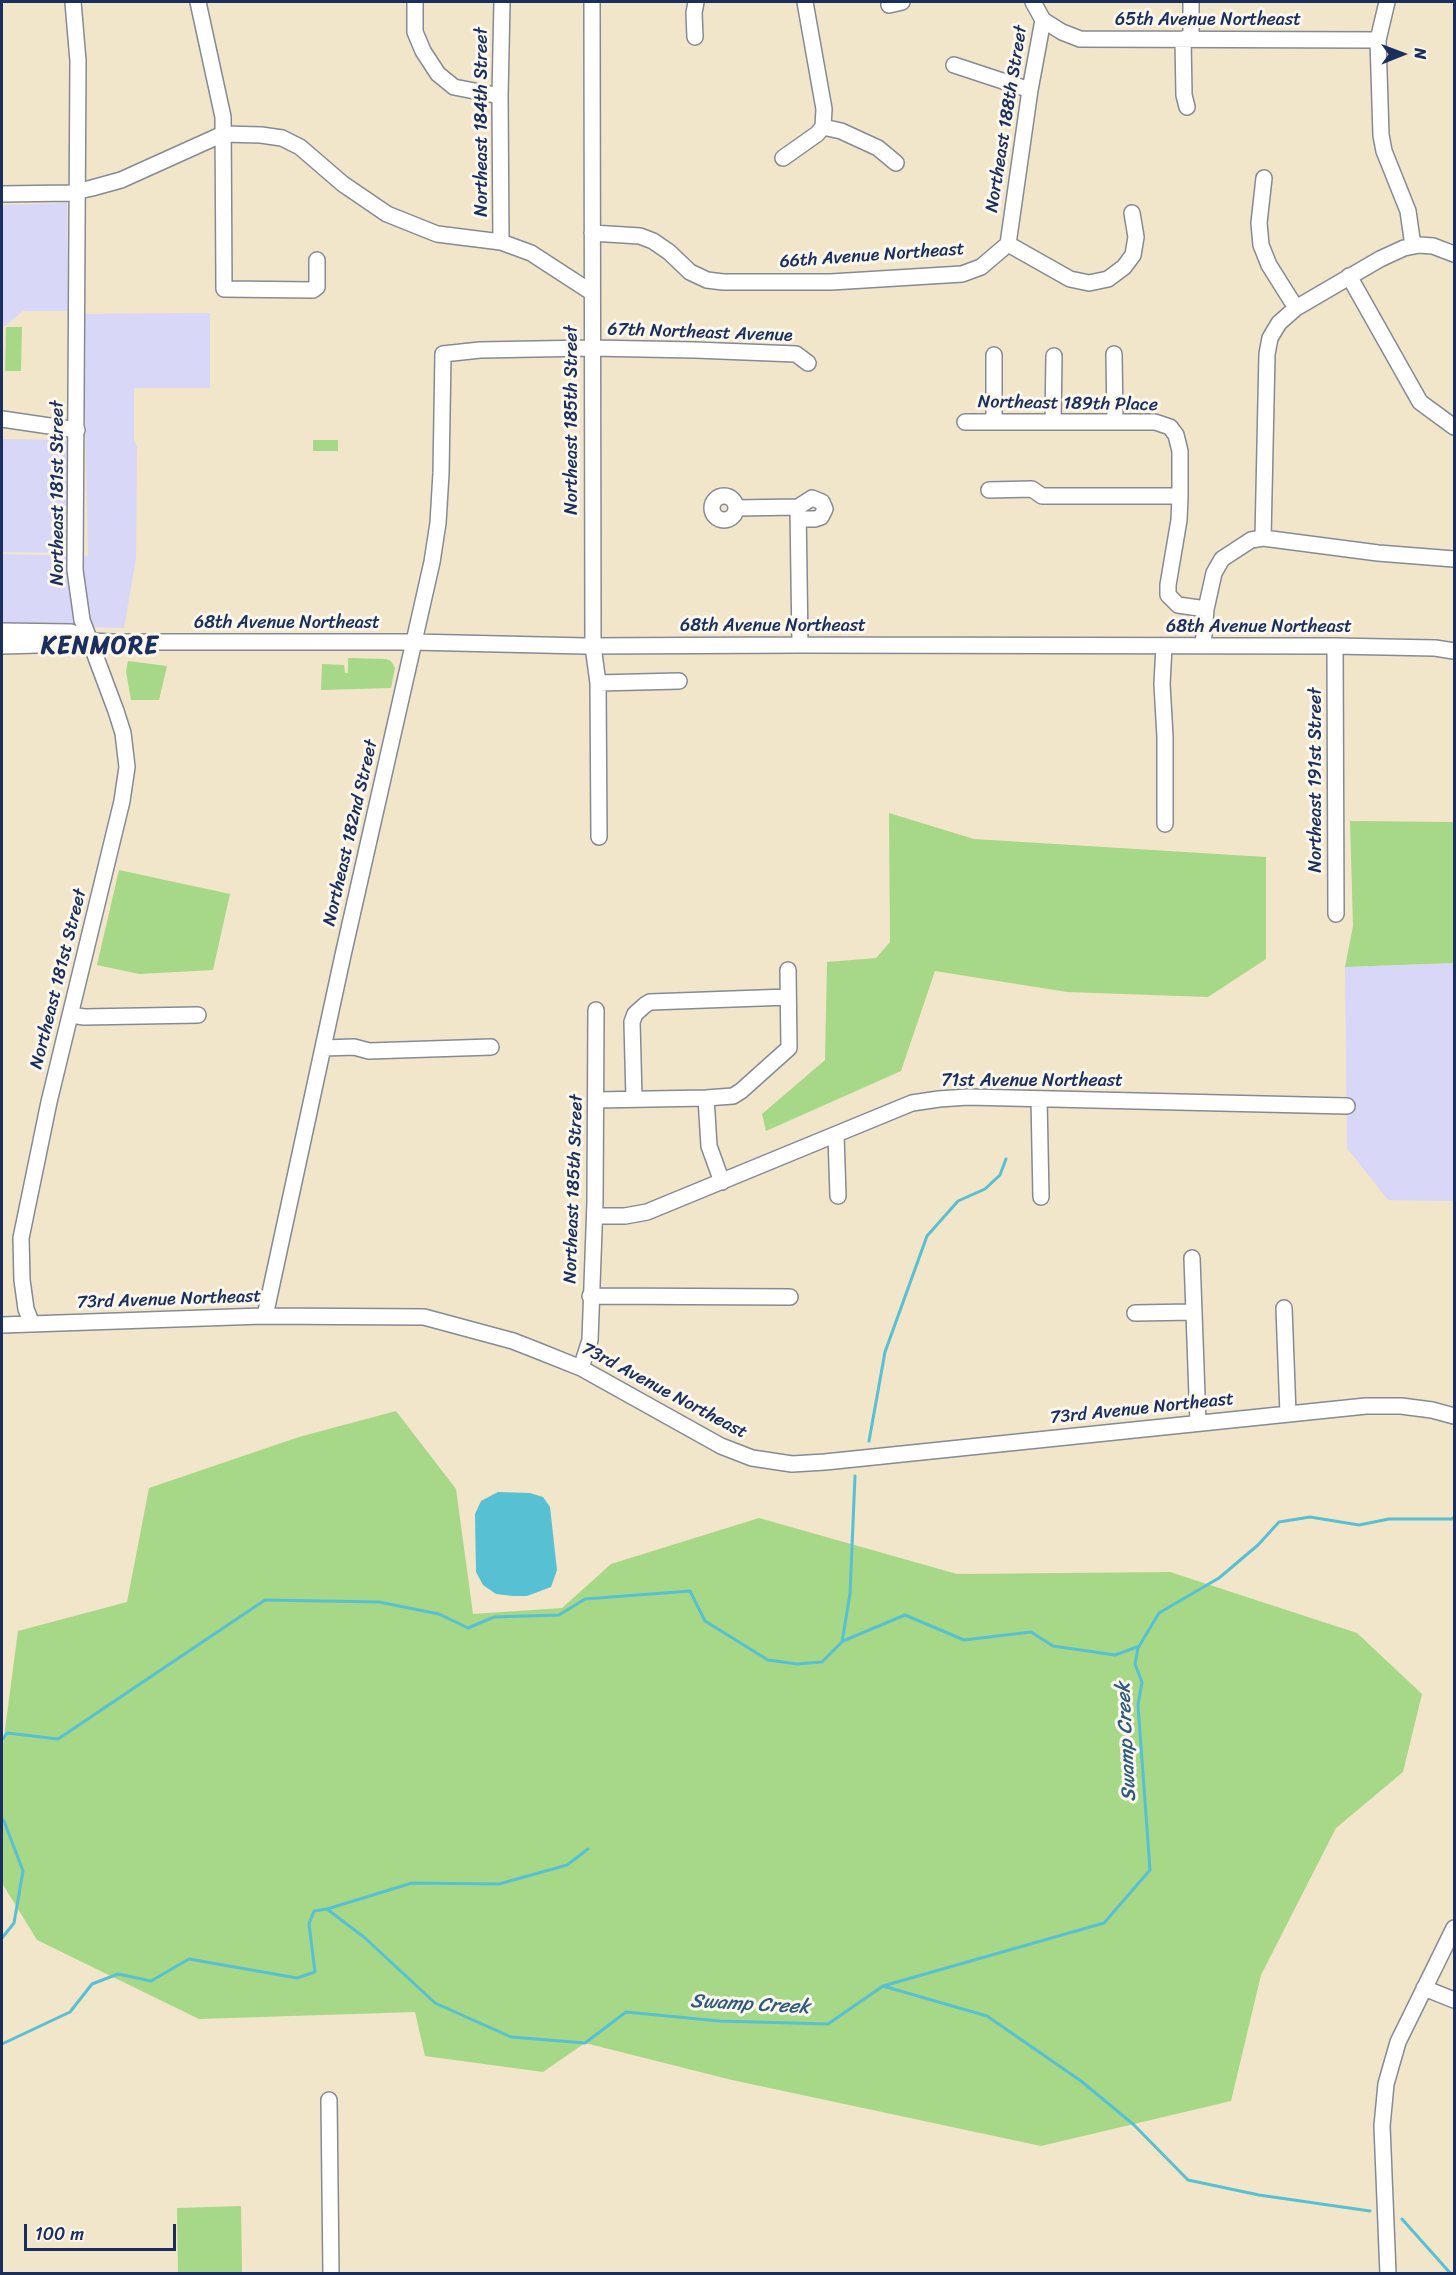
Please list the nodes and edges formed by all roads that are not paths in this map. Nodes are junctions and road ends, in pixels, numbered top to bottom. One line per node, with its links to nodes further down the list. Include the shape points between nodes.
1 (73, 2): 24 (street, Northeast 181st Street, via 78,61)
2 (198, 2): 20 (street, via 222,107)
3 (415, 2): 17 (street, via 415,32 438,74 454,87)
4 (502, 2): 17 (street, Northeast 184th Street)
5 (592, 2): 27 (street, Northeast 185th Street)
6 (696, 2): 12 (street)
7 (805, 2): 19 (street, via 824,109)
8 (1030, 2): 11 (street, Northeast 188th Street)
9 (1191, 2): 13 (street)
10 (1387, 2): 14 (street)
11 (1043, 20): 13 (street, 65th Avenue Northeast, via 1080,39); 16 (street, Northeast 188th Street)
12 (695, 37)
13 (1187, 39): 14 (street, 65th Avenue Northeast); 18 (street)
14 (1378, 40): 30 (street, via 1381,135 1408,211)
15 (954, 66): 16 (street)
16 (1030, 90): 29 (street, Northeast 188th Street)
17 (500, 96): 28 (street, Northeast 184th Street)
18 (1187, 107)
19 (823, 127): 21 (street); 22 (street, via 841,130 878,148)
20 (223, 134): 24 (street, via 121,180); 28 (street, via 282,138 300,147 343,184 387,214 437,234); 32 (street, via 224,289 313,290 317,287)
21 (783, 158)
22 (896, 164)
23 (1264, 178): 35 (street, via 1261,245)
24 (78, 191): 25 (street); 48 (street, Northeast 181st Street)
25 (2, 194)
26 (1132, 213): 29 (street, via 1136,237 1133,255 1108,279 1089,283 1070,279)
27 (592, 233): 29 (street, 66th Avenue Northeast, via 640,236 669,252 690,272 723,282 831,282 962,274 981,267); 34 (street, Northeast 185th Street)
28 (501, 242): 34 (street, via 531,254)
29 (1008, 244)
30 (1413, 246): 31 (street, via 1433,246); 33 (street, via 1390,253)
31 (1455, 254)
32 (317, 260)
33 (1349, 276): 35 (street); 47 (street, via 1420,402)
34 (591, 292): 36 (street, Northeast 185th Street)
35 (1296, 308): 52 (street, via 1279,323 1267,354)
36 (591, 348): 37 (street, 67th Northeast Avenue); 41 (street, 67th Northeast Avenue, via 796,354); 60 (street, Northeast 185th Street)
37 (443, 354): 57 (street, Northeast 182nd Street, via 438,523)
38 (1114, 354): 46 (street)
39 (993, 355): 44 (street)
40 (1054, 356): 45 (street)
41 (808, 363)
42 (2, 419): 48 (street)
43 (965, 422): 44 (street, Northeast 189th Place)
44 (994, 422): 45 (street, Northeast 189th Place)
45 (1053, 422): 46 (street, Northeast 189th Place)
46 (1114, 422): 50 (street, Northeast 189th Place, via 1155,422 1170,427 1180,451)
47 (1455, 427)
48 (77, 430): 56 (street, Northeast 181st Street, via 75,570 82,620)
49 (989, 490): 50 (street, via 1032,489 1042,496)
50 (1180, 496): 54 (street, Northeast 189th Place, via 1168,595 1178,605)
51 (736, 508): 58 (street, via 798,513)
52 (1263, 538): 53 (street); 54 (street, via 1243,544 1222,559 1210,585)
53 (1455, 559)
54 (1206, 609): 62 (street)
55 (2, 631): 56 (street, 68th Avenue Northeast, via 71,632)
56 (91, 640): 57 (street, 68th Avenue Northeast); 59 (street, 68th Avenue Northeast); 73 (street, Northeast 181st Street, via 123,733 127,767)
57 (413, 642): 60 (street, 68th Avenue Northeast); 76 (street, Northeast 182nd Street)
58 (800, 645): 60 (street, 68th Avenue Northeast); 61 (street, 68th Avenue Northeast)
59 (2, 646)
60 (592, 646): 66 (street, Northeast 185th Street)
61 (1164, 646): 62 (street, 68th Avenue Northeast); 67 (street)
62 (1203, 646): 63 (street, 68th Avenue Northeast)
63 (1335, 646): 64 (street, 68th Avenue Northeast); 69 (street, Northeast 191st Street)
64 (1455, 651)
65 (679, 681): 66 (street)
66 (598, 683): 68 (street, Northeast 185th Street)
67 (1165, 824)
68 (599, 837)
69 (1336, 914)
70 (788, 970): 71 (street)
71 (788, 997): 77 (street, via 789,1048 741,1091); 78 (street, via 650,1002 639,1009 632,1022)
72 (596, 1010): 80 (street, Northeast 185th Street)
73 (71, 1015): 74 (street); 94 (street, Northeast 181st Street, via 21,1238 26,1309)
74 (198, 1015)
75 (491, 1047): 76 (street, via 369,1051)
76 (324, 1048): 93 (street, Northeast 182nd Street)
77 (710, 1097): 78 (street); 83 (street, via 709,1146)
78 (634, 1099): 80 (street)
79 (1039, 1099): 81 (street, 71st Avenue Northeast); 82 (street, 71st Avenue Northeast, via 968,1096 912,1103); 85 (street)
80 (596, 1100): 86 (street, Northeast 185th Street)
81 (1347, 1106)
82 (836, 1135): 83 (street, 71st Avenue Northeast); 84 (street)
83 (726, 1181): 86 (street, 71st Avenue Northeast, via 647,1212)
84 (838, 1196)
85 (1041, 1197)
86 (595, 1216): 88 (street, Northeast 185th Street)
87 (1192, 1258): 91 (street)
88 (590, 1296): 89 (street); 96 (street, Northeast 185th Street, via 590,1340)
89 (790, 1297)
90 (1284, 1308): 97 (street)
91 (1193, 1312): 92 (street); 99 (street)
92 (1135, 1313)
93 (265, 1316): 94 (street, 73rd Avenue Northeast); 96 (street, 73rd Avenue Northeast, via 424,1317 513,1341)
94 (33, 1324): 95 (street, 73rd Avenue Northeast)
95 (2, 1325)
96 (581, 1368): 99 (street, 73rd Avenue Northeast, via 721,1446 752,1458 782,1463 825,1462)
97 (1288, 1414): 98 (street, 73rd Avenue Northeast, via 1366,1406 1401,1406); 99 (street, 73rd Avenue Northeast)
98 (1450, 1414)
99 (1198, 1423)
100 (1455, 1928): 101 (street)
101 (1424, 1988): 102 (street); 105 (street, via 1398,2042 1386,2084 1382,2126)
102 (1455, 2000)
103 (329, 2100): 104 (street)
104 (331, 2274)
105 (1388, 2274)

